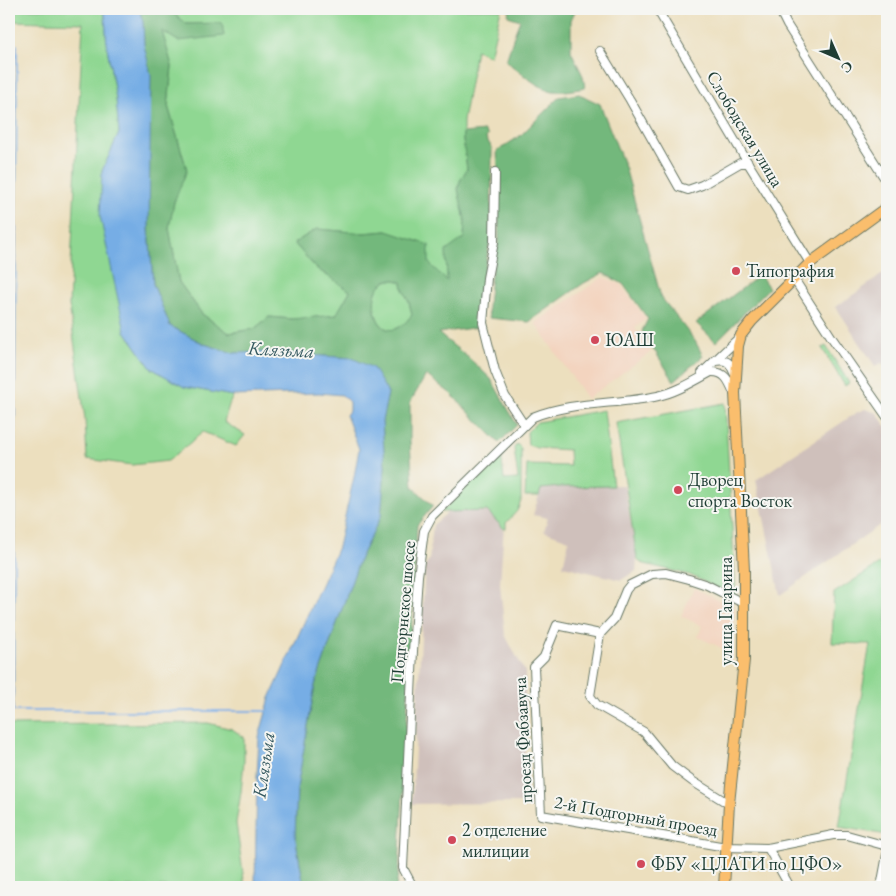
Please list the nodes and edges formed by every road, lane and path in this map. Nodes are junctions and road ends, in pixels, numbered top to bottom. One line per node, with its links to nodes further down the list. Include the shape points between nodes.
1 (657, 9): 4 (street, Слободская улица)
2 (778, 9): 6 (street)
3 (600, 52): 4 (street, via 679,187 688,190)
4 (748, 163): 8 (street, Слободская улица)
5 (495, 172): 16 (street, via 494,242 483,323 494,371 505,396)
6 (887, 182)
7 (887, 207): 8 (main road)
8 (810, 263): 9 (main road)
9 (794, 279): 10 (main road); 15 (street)
10 (741, 335): 11 (street); 12 (main road, улица Гагарина)
11 (715, 361): 12 (street, via 729,363); 13 (street)
12 (736, 377): 14 (main road, улица Гагарина)
13 (693, 381): 14 (street, via 718,371 730,383); 16 (street, Подгорнское шоссе, via 659,396 546,412)
14 (734, 393): 17 (main road, улица Гагарина)
15 (887, 417)
16 (524, 425): 25 (street, Подгорнское шоссе, via 432,516 424,531 413,652 403,868)
17 (745, 604): 18 (street, via 689,579 666,573 652,574 630,585 614,619); 19 (main road, улица Гагарина, via 744,660)
18 (600, 634): 19 (street, via 590,696 597,704 644,732 672,766); 20 (street, проезд Фабзавуча, via 557,625 544,657 534,667)
19 (728, 804): 22 (main road, улица Гагарина)
20 (542, 815): 22 (street, 2-й Подгорный проезд)
21 (887, 846): 23 (street, 2-й Подгорный проезд, via 833,834)
22 (726, 847): 23 (street, 2-й Подгорный проезд); 26 (main road, улица Гагарина)
23 (768, 848): 27 (street)
24 (887, 855): 28 (street)
25 (416, 887)
26 (724, 887)
27 (790, 887)
28 (881, 887)

